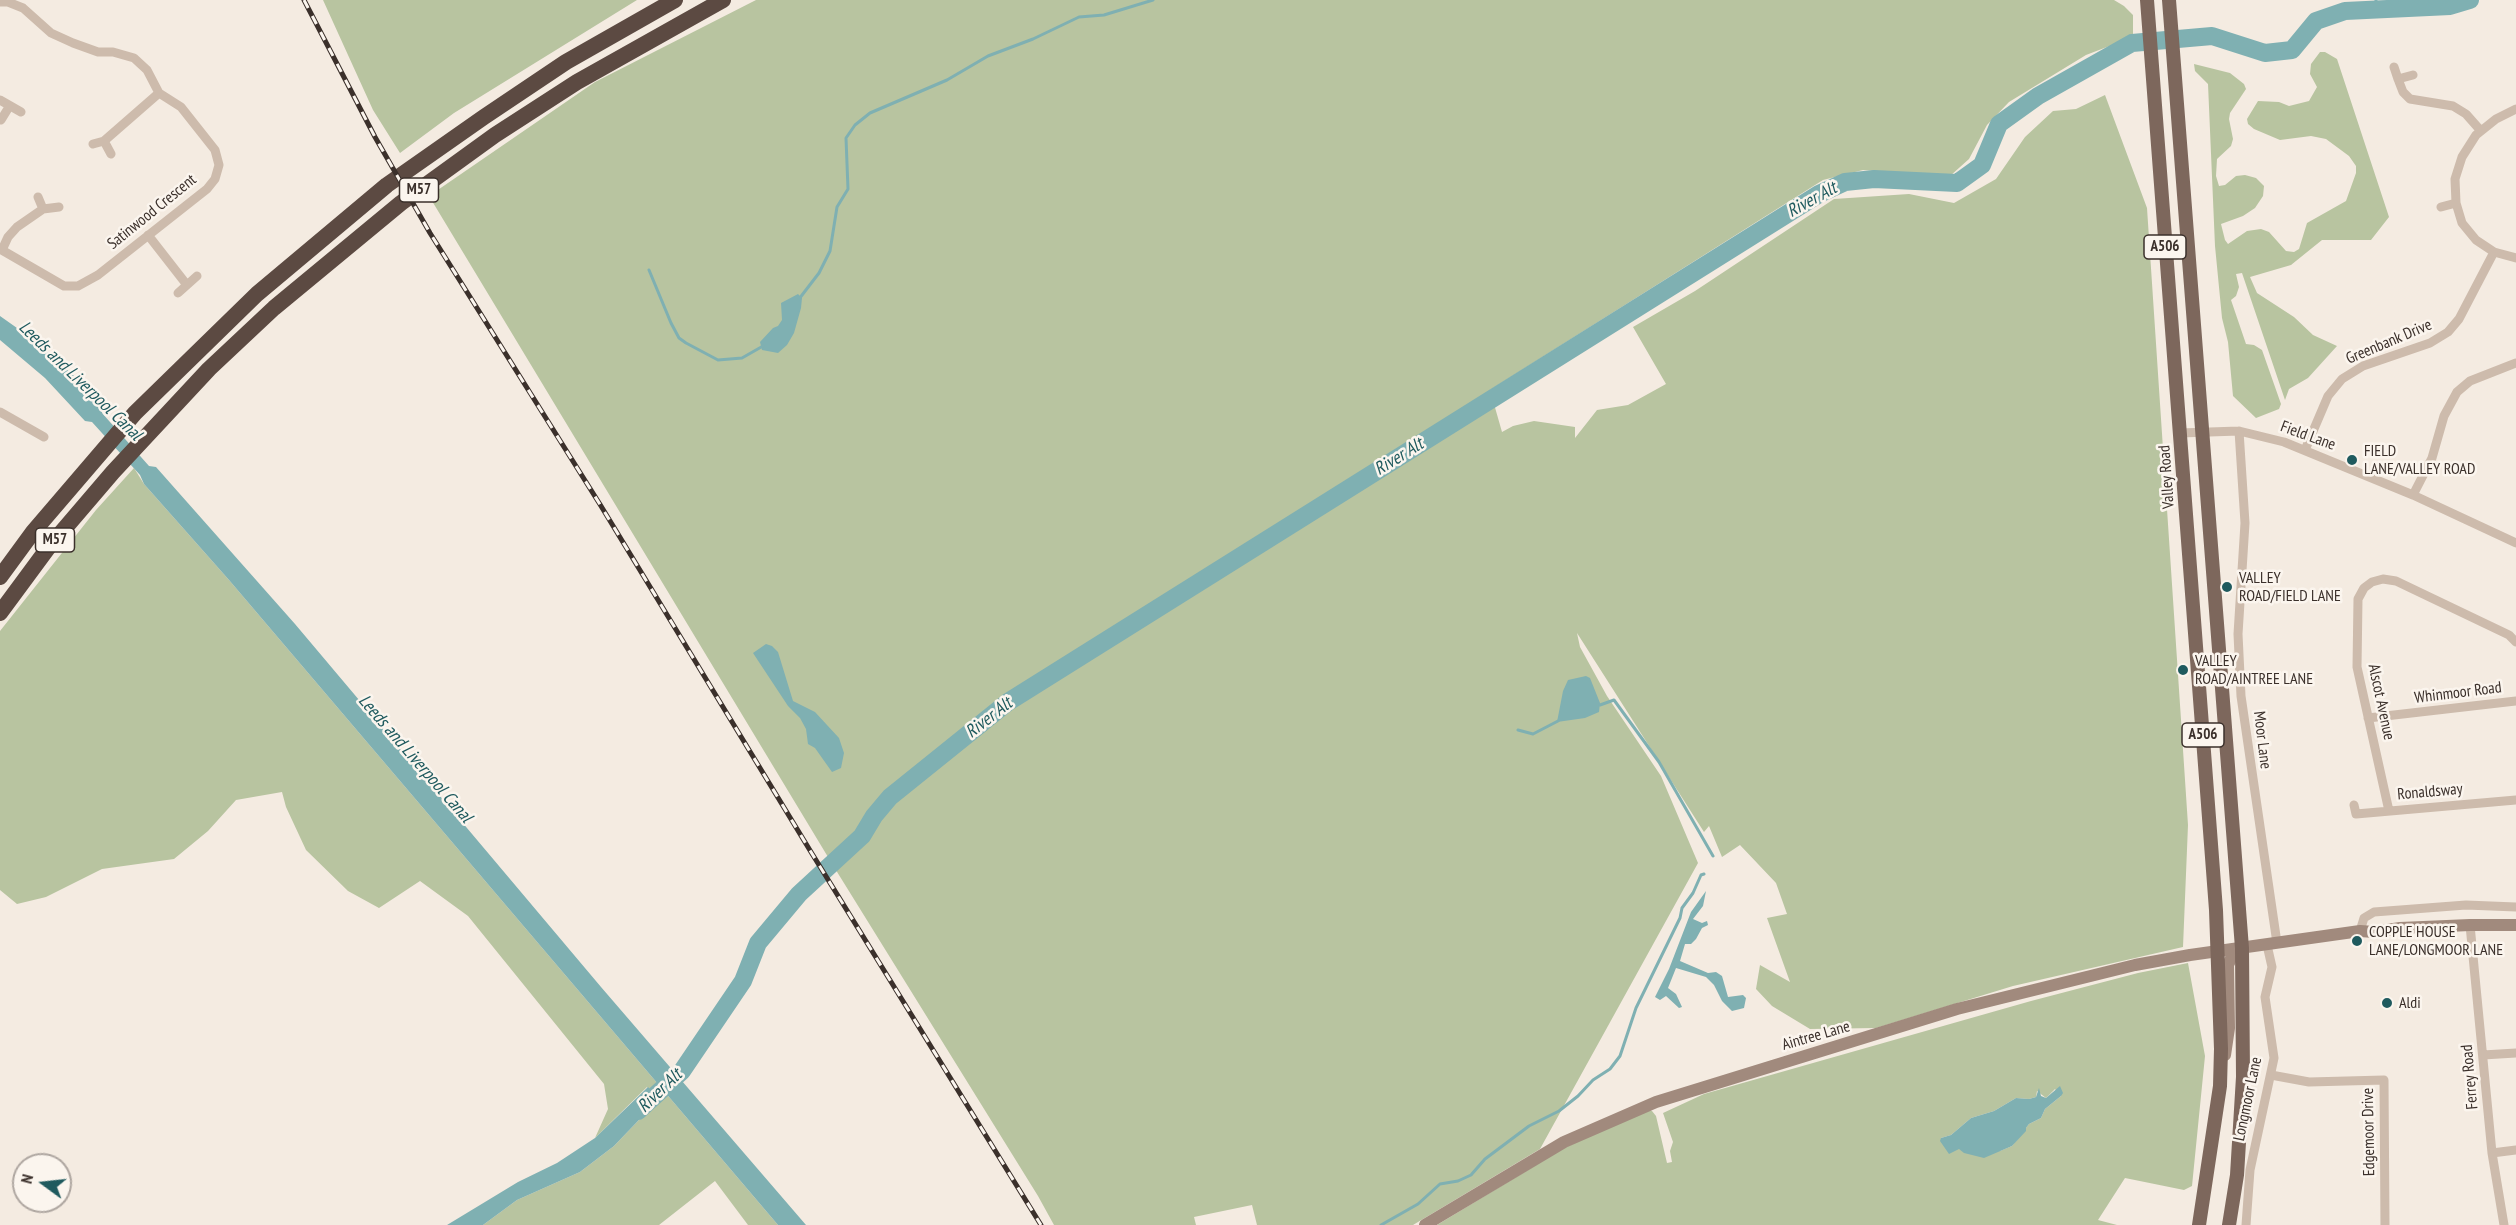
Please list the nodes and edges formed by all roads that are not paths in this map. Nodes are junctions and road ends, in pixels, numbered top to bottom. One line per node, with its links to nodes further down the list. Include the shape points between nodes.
1 (675, 0): 40 (highway, M57, via 566,62 387,185 257,294 135,413 33,532)
2 (723, 0): 41 (highway, M57, via 577,82 495,135 401,203 274,308 152,429 48,548)
3 (2146, 0): 35 (main road, Valley Road / A506)
4 (2169, 0): 34 (main road, A506)
5 (0, 2): 9 (street, Satinwood Crescent, via 22,8 51,33 73,43 134,58 147,70)
6 (2394, 68): 8 (street)
7 (2413, 75): 8 (street)
8 (2398, 79): 15 (street, via 2410,99 2453,106)
9 (159, 93): 16 (street); 24 (street, Satinwood Crescent, via 181,107 215,150 219,165 207,189)
10 (0, 100): 11 (street)
11 (9, 107): 13 (street); 14 (street)
12 (2516, 109): 15 (street)
13 (21, 112)
14 (1, 120)
15 (2481, 131): 20 (street, via 2466,148 2458,167)
16 (104, 141): 17 (street); 18 (street)
17 (93, 144)
18 (111, 154)
19 (38, 197): 23 (street)
20 (2456, 203): 22 (street); 26 (street, via 2462,223 2476,240)
21 (59, 207): 23 (street)
22 (2441, 207)
23 (43, 210): 25 (street, via 17,227)
24 (148, 236): 25 (street, Satinwood Crescent, via 78,286 64,286); 29 (street)
25 (1, 249)
26 (2494, 252): 27 (street); 37 (street, Greenbank Drive, via 2459,319 2448,332 2430,343 2363,366 2336,385)
27 (2516, 258)
28 (197, 276): 29 (street)
29 (187, 285): 30 (street)
30 (178, 293)
31 (2516, 363): 38 (street, via 2470,381 2457,392)
32 (0, 412): 36 (street)
33 (2239, 431): 34 (street, Field Lane); 37 (street, Field Lane); 52 (street, Moor Lane, via 2245,523 2238,634 2241,696)
34 (2203, 432): 35 (street, Field Lane); 53 (main road, A506)
35 (2180, 433): 54 (main road, Valley Road / A506)
36 (44, 437)
37 (2306, 450): 38 (street, Field Lane)
38 (2414, 495): 39 (street, Field Lane)
39 (2516, 543)
40 (0, 577)
41 (0, 613)
42 (2516, 642): 44 (street, Alscot Avenue, via 2509,635 2396,581 2372,582 2358,599 2357,611 2357,667)
43 (2516, 701): 44 (street, Whinmoor Road)
44 (2368, 718): 47 (street, Alscot Avenue)
45 (2516, 800): 47 (street, Ronaldsway)
46 (2354, 805): 47 (street, Ronaldsway, via 2356,814)
47 (2389, 811)
48 (2516, 907): 51 (street, via 2466,905 2374,912 2364,918)
49 (2470, 925): 50 (main road, Aintree Lane); 51 (main road, Aintree Lane); 56 (street, Ferrey Road)
50 (2516, 925)
51 (2360, 932): 52 (main road, Aintree Lane)
52 (2272, 944): 53 (main road, Aintree Lane); 57 (street, Longmoor Lane, via 2272,967 2265,994 2274,1049)
53 (2242, 948): 54 (main road, Aintree Lane); 58 (main road, via 2233,954 2228,965 2229,1029); 63 (main road, Longmoor Lane / A506, via 2243,1077 2237,1175)
54 (2217, 951): 58 (main road, Longmoor Lane / A506); 61 (main road, Aintree Lane, via 2135,965 1957,1009 1656,1101 1564,1142)
55 (2516, 1053): 56 (street)
56 (2483, 1055): 60 (street, Ferrey Road)
57 (2271, 1075): 64 (street, Longmoor Lane, via 2250,1170); 65 (street, Edgemoor Drive, via 2309,1082 2385,1080)
58 (2220, 1086): 62 (main road, Longmoor Lane / A506)
59 (2516, 1150): 60 (street)
60 (2492, 1153): 66 (street, Ferrey Road)
61 (1425, 1225)
62 (2199, 1225)
63 (2229, 1225)
64 (2246, 1225)
65 (2385, 1225)
66 (2504, 1225)

